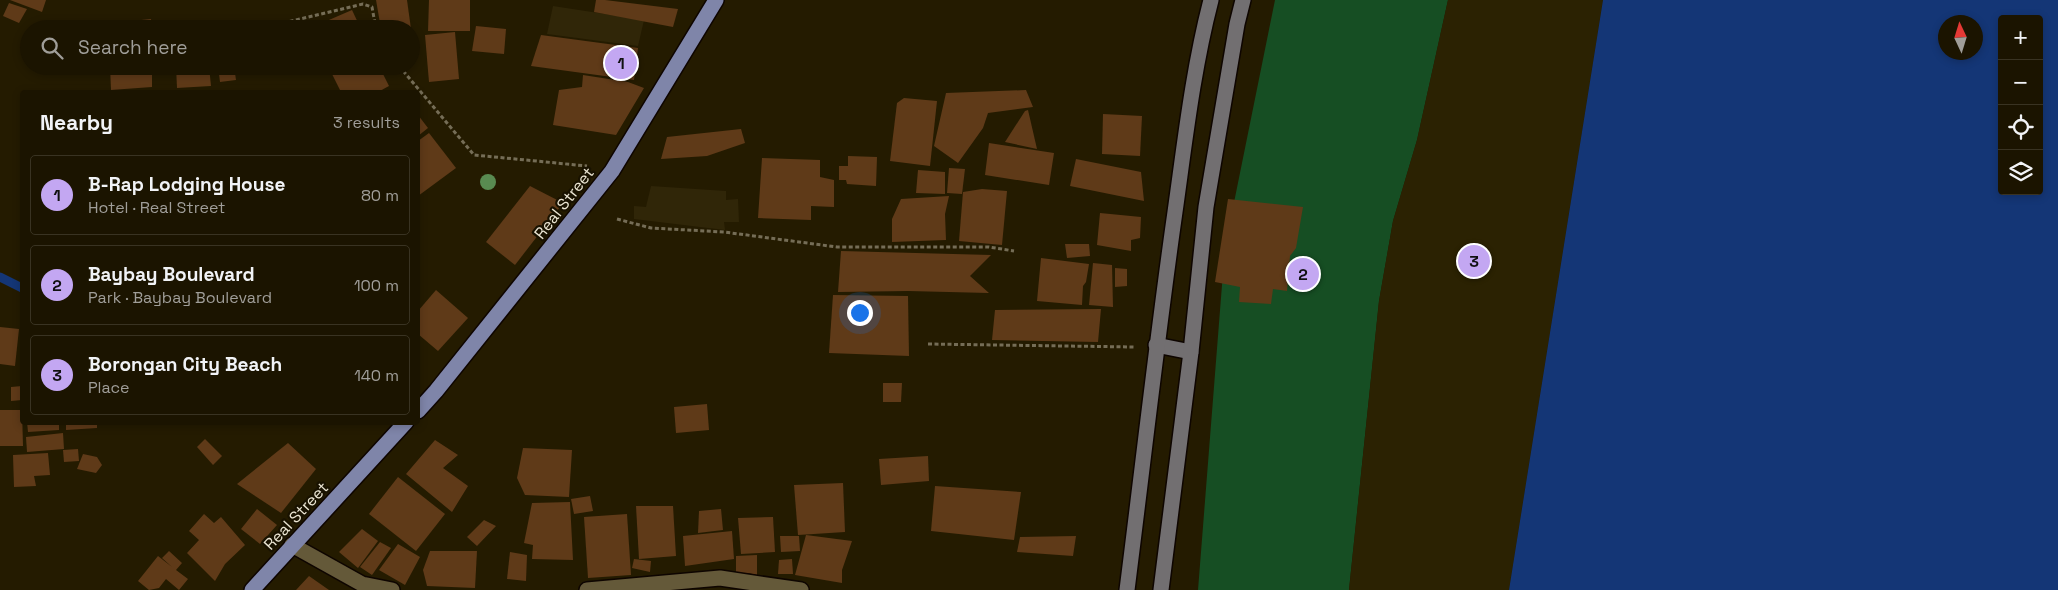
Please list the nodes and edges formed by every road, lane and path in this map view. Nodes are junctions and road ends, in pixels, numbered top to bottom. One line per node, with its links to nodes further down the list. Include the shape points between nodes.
1 (716, 0): 15 (main road, Real Street, via 612,171)
2 (1211, 0): 13 (street, via 1191,99)
3 (1243, 0): 14 (street, via 1206,207)
4 (295, 20): 5 (path, via 362,4 372,7)
5 (374, 20)
6 (407, 75): 7 (path)
7 (419, 90)
8 (420, 91): 9 (path, via 474,155)
9 (596, 167)
10 (617, 219): 11 (path, via 651,228 724,232 837,247 989,246)
11 (1014, 251)
12 (928, 344): 13 (path)
13 (1156, 346): 14 (street); 22 (street)
14 (1191, 352): 23 (street)
15 (420, 409)
16 (403, 425): 17 (main road, Real Street)
17 (292, 545): 18 (main road, Real Street); 19 (street, via 362,584)
18 (252, 590)
19 (392, 590)
20 (587, 590): 21 (street, via 720,578)
21 (801, 590)
22 (1127, 590)
23 (1160, 590)

